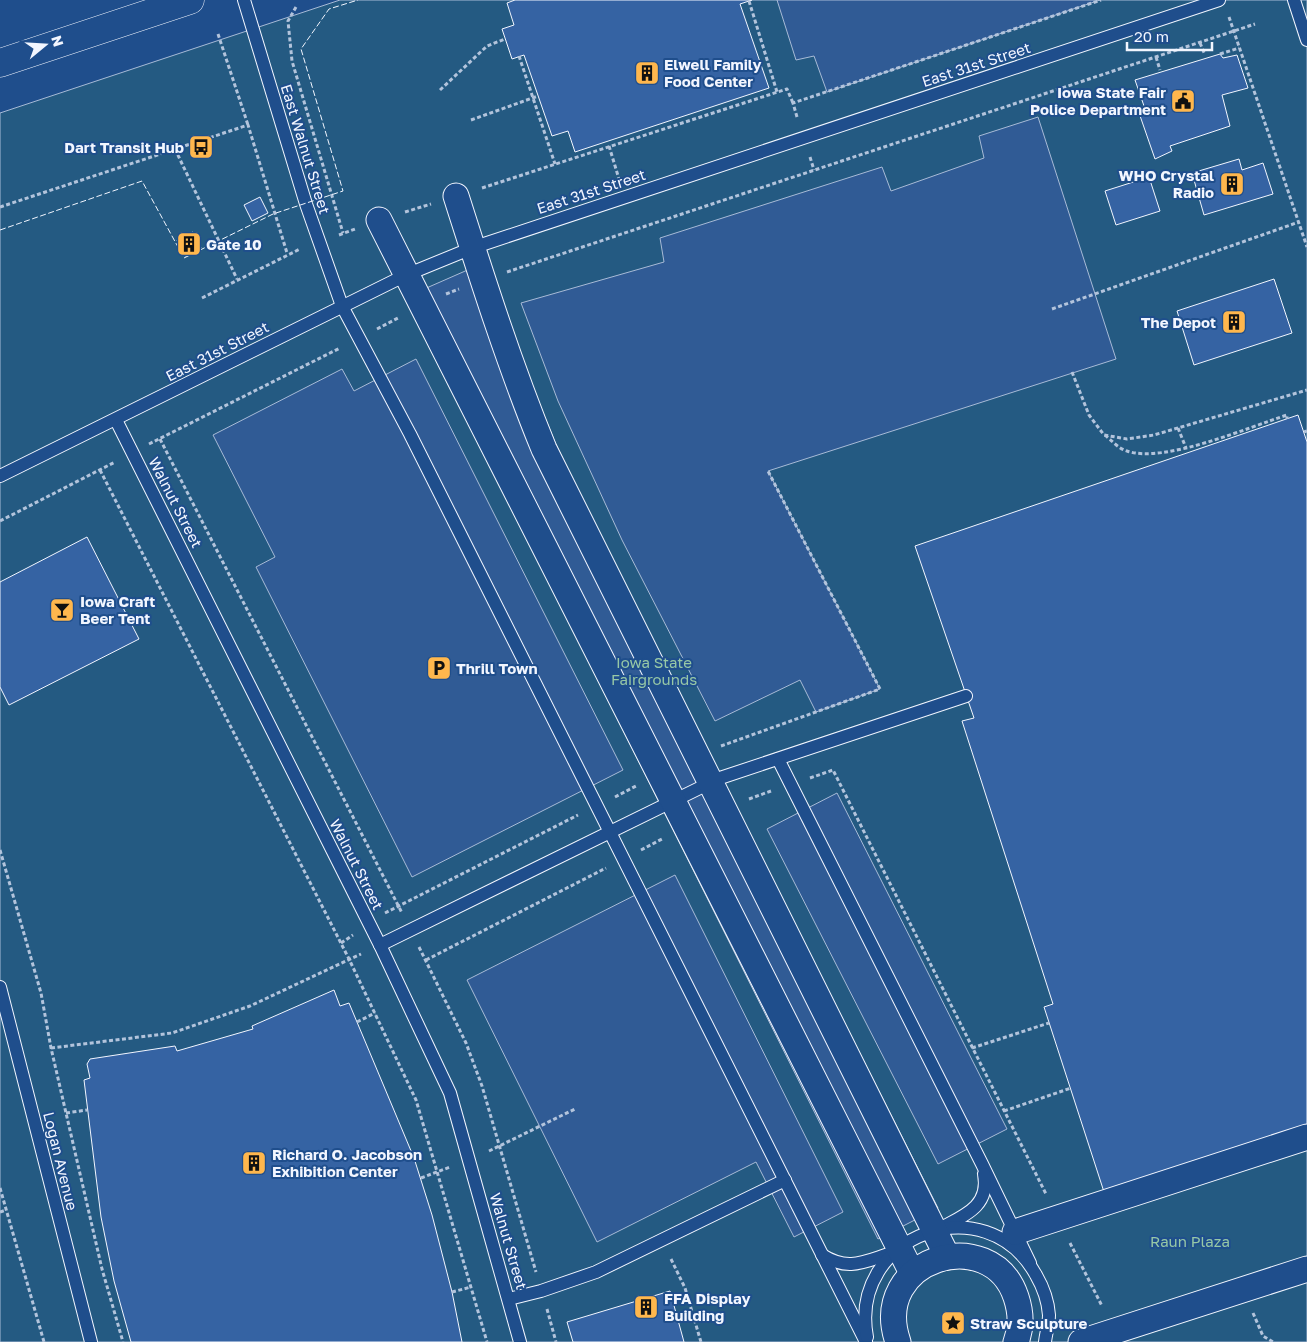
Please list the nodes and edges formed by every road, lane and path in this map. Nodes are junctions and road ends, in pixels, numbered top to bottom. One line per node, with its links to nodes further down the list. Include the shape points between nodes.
1 (190, 0): 20 (main road)
2 (244, 0): 40 (lane, East Walnut Street)
3 (1101, 0): 26 (path)
4 (1219, 0): 29 (lane, East 31st Street)
5 (1294, 0): 13 (lane)
6 (749, 1): 23 (path)
7 (296, 7): 39 (path, via 288,21 292,61)
8 (1228, 16): 10 (path)
9 (1255, 24): 10 (path)
10 (1234, 31): 14 (path); 15 (path)
11 (218, 34): 28 (path)
12 (505, 40): 22 (path, via 487,46)
13 (1307, 40)
14 (1200, 42): 17 (path); 19 (path)
15 (1239, 48): 16 (path); 38 (path)
16 (1220, 54)
17 (1205, 55)
18 (520, 56): 25 (path)
19 (1156, 57): 21 (path); 33 (path)
20 (1, 58)
21 (1160, 70)
22 (440, 90)
23 (777, 92): 26 (path, via 787,89); 30 (path)
24 (538, 96): 25 (path)
25 (533, 98): 27 (path); 32 (path)
26 (793, 103): 29 (path)
27 (472, 120)
28 (248, 125): 31 (path); 43 (path)
29 (804, 138): 33 (path); 35 (lane, East 31st Street)
30 (609, 146): 32 (path); 35 (path)
31 (175, 149): 36 (path); 45 (path)
32 (555, 164): 34 (path)
33 (814, 170): 46 (path)
34 (456, 196): 37 (path); 42 (street)
35 (625, 197): 42 (lane, East 31st Street)
36 (0, 207)
37 (379, 220): 39 (path); 44 (street)
38 (1298, 222): 41 (path); 50 (path)
39 (343, 233): 40 (path)
40 (318, 242): 43 (path); 49 (lane, East Walnut Street)
41 (1307, 247)
42 (472, 248): 44 (lane, East 31st Street); 46 (street)
43 (287, 253): 45 (path)
44 (406, 275): 48 (street); 49 (lane, East 31st Street)
45 (238, 280): 47 (path)
46 (482, 280): 48 (path); 66 (street, via 544,449)
47 (202, 298)
48 (421, 305): 51 (path); 67 (street)
49 (342, 306): 51 (lane, East Walnut Street); 55 (lane, East 31st Street)
50 (1052, 309)
51 (359, 339): 58 (path); 68 (lane, East Walnut Street)
52 (1072, 372): 57 (path, via 1090,415)
53 (1307, 390): 56 (path)
54 (1287, 419): 59 (path, via 1287,415)
55 (116, 420): 60 (lane, Walnut Street); 62 (lane, East 31st Street)
56 (1178, 428): 57 (path, via 1127,439); 59 (path)
57 (1104, 435): 59 (path, via 1126,451 1151,455)
58 (160, 439): 60 (path); 70 (path)
59 (1186, 448)
60 (133, 452): 61 (path); 71 (lane, Walnut Street)
61 (100, 470): 63 (path); 72 (path)
62 (0, 476)
63 (0, 521)
64 (966, 696): 65 (lane)
65 (778, 758): 66 (lane); 87 (lane)
66 (711, 783): 67 (lane); 94 (street)
67 (673, 801): 68 (lane); 97 (street)
68 (611, 832): 70 (lane); 90 (lane, East Walnut Street)
69 (0, 850): 77 (path, via 41,993)
70 (410, 930): 71 (lane); 85 (path, via 466,1043)
71 (380, 945): 72 (path); 86 (lane, Walnut Street, via 450,1093)
72 (349, 959): 74 (path); 77 (path, via 250,1006 172,1032)
73 (0, 987): 109 (lane, Logan Avenue)
74 (375, 1013): 75 (path); 88 (path, via 416,1100)
75 (357, 1022)
76 (1049, 1022): 78 (path)
77 (51, 1048): 83 (path)
78 (972, 1048)
79 (1071, 1088): 82 (path)
80 (575, 1109): 85 (path)
81 (87, 1110): 83 (path)
82 (1004, 1111)
83 (66, 1113): 110 (path, via 102,1269)
84 (1307, 1137): 95 (street)
85 (500, 1147): 86 (path); 105 (path)
86 (469, 1159): 88 (path); 107 (lane, Walnut Street)
87 (982, 1164): 94 (lane, via 986,1183 982,1201 971,1212); 95 (lane)
88 (438, 1172): 89 (path); 103 (path)
89 (420, 1178)
90 (785, 1180): 96 (lane); 98 (lane, East Walnut Street)
91 (0, 1188): 92 (path)
92 (6, 1210): 93 (path); 108 (path)
93 (0, 1212)
94 (937, 1229): 97 (lane, via 921,1234); 99 (street); 100 (lane, via 965,1227 989,1233 1012,1245)
95 (1015, 1232): 100 (lane)
96 (660, 1239): 105 (lane, via 596,1272); 114 (path, via 685,1288)
97 (895, 1250): 98 (lane, via 853,1264 835,1263); 102 (street); 115 (lane, via 877,1274 867,1297)
98 (822, 1255): 115 (lane, East Walnut Street)
99 (947, 1256): 102 (street, via 928,1262); 117 (street, via 966,1256 985,1262 1001,1274 1013,1290 1020,1310)
100 (1030, 1263): 118 (lane, via 1043,1288 1048,1315)
101 (1307, 1269): 104 (street)
102 (912, 1274): 116 (street, via 900,1289 894,1308 893,1330)
103 (471, 1287): 106 (path); 111 (path)
104 (1243, 1290): 119 (street); 120 (path, via 1263,1336)
105 (541, 1291): 107 (lane); 113 (path)
106 (452, 1292)
107 (509, 1299): 112 (lane, Walnut Street)
108 (44, 1342)
109 (91, 1342)
110 (123, 1342)
111 (487, 1342)
112 (520, 1342)
113 (556, 1342)
114 (701, 1342)
115 (867, 1342)
116 (898, 1342)
117 (1016, 1342)
118 (1046, 1342)
119 (1081, 1342)
120 (1273, 1342)

